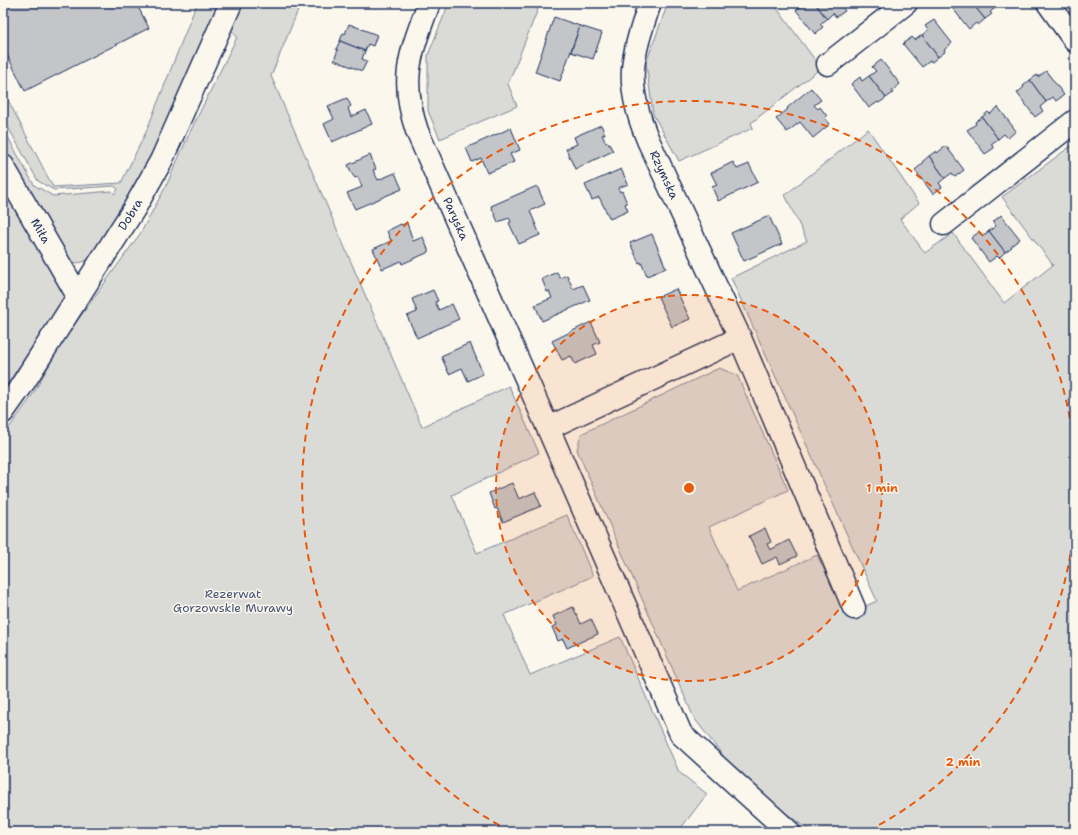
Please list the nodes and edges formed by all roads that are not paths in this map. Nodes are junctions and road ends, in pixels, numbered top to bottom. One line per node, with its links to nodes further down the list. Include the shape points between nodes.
1 (231, 3): 11 (street, Dobra, via 161,160 134,209)
2 (430, 3): 14 (street, Paryska, via 412,47 409,62 407,91 412,118)
3 (650, 3): 12 (street, Rzymska, via 638,38 632,69 637,113)
4 (906, 3): 7 (street)
5 (1048, 3): 6 (street)
6 (1075, 40)
7 (828, 64)
8 (1075, 121): 10 (street)
9 (3, 166): 11 (street, Miła)
10 (944, 224)
11 (78, 296): 13 (street, Dobra)
12 (740, 338): 14 (street); 15 (street, Rzymska)
13 (3, 412)
14 (548, 428): 16 (street, Paryska, via 681,734)
15 (854, 608)
16 (789, 832)

